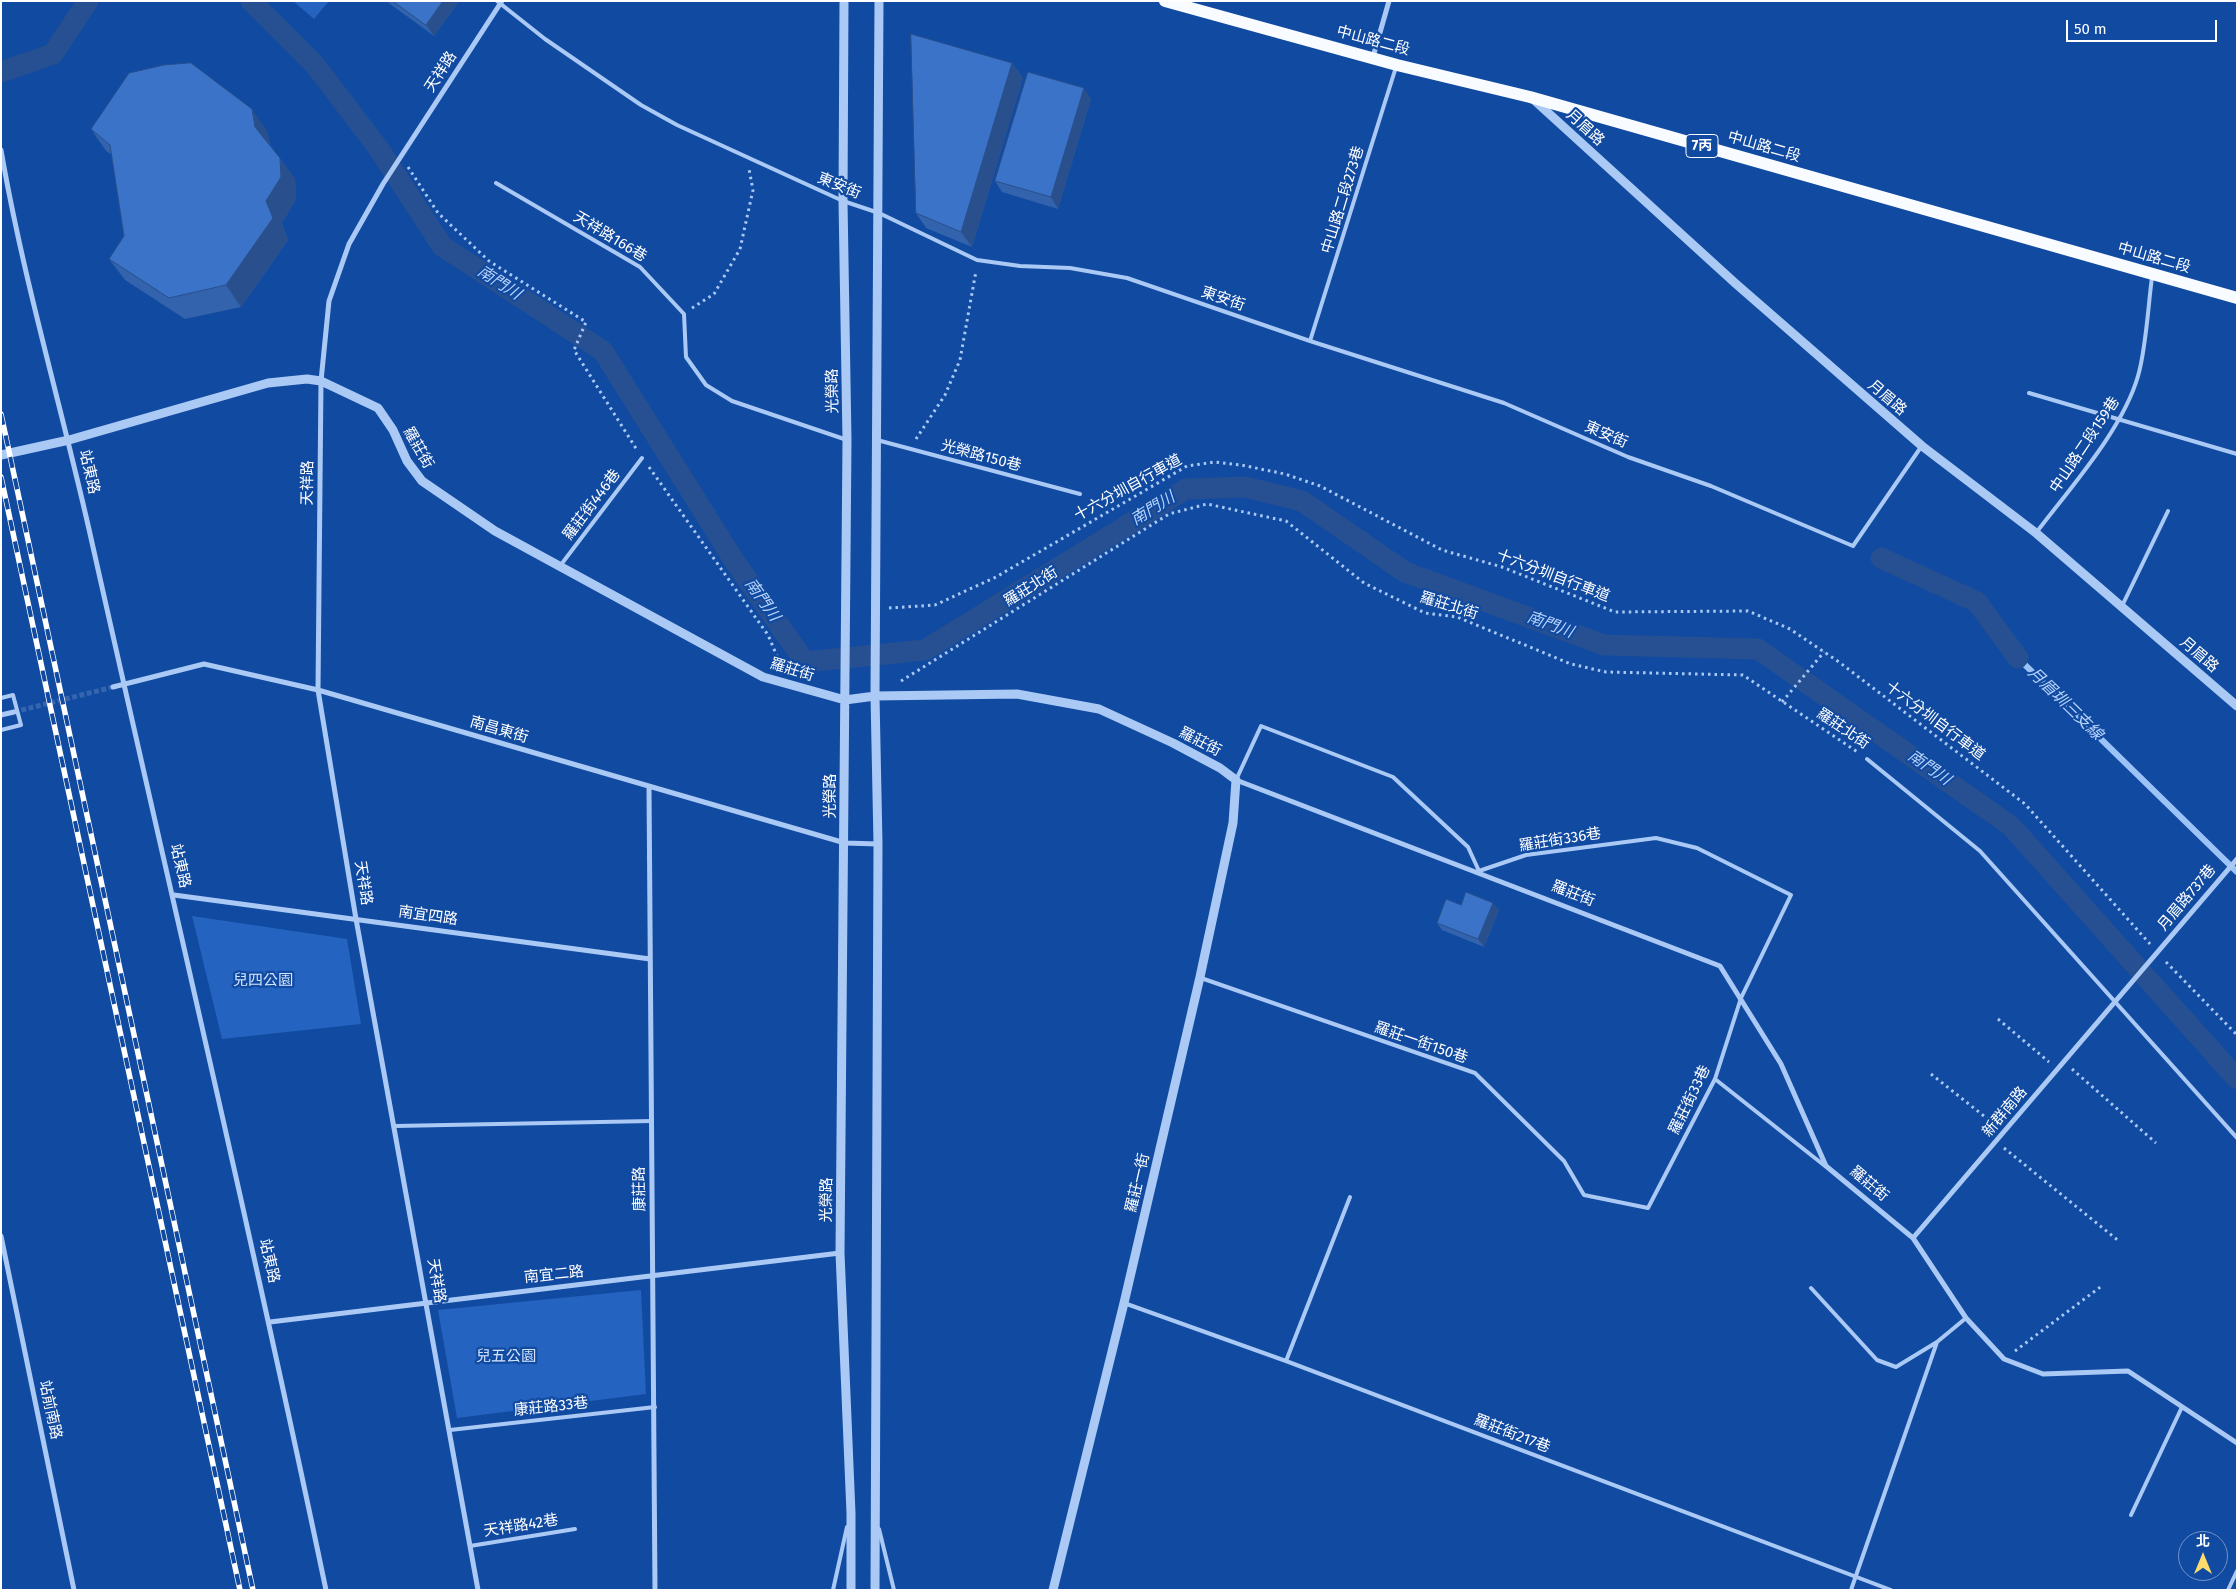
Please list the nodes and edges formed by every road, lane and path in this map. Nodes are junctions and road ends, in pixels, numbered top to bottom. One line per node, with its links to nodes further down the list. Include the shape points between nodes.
1 (844, 1): 13 (street, 光榮路)
2 (879, 1): 14 (street)
3 (1165, 1): 6 (main road, 中山路二段 / 7丙)
4 (1389, 1): 6 (street)
5 (500, 2): 10 (street, 天祥路); 11 (lane, 東安街, via 545,39 641,105)
6 (1373, 58): 7 (main road, 中山路二段 / 7丙)
7 (1397, 65): 8 (main road, 中山路二段 / 7丙); 19 (lane, 中山路二段273巷)
8 (1530, 97): 16 (main road, 中山路二段 / 7丙); 26 (street, 月眉路, via 1735,283)
9 (1, 150): 23 (street, 站東路, via 12,217)
10 (401, 156): 20 (street, 天祥路, via 349,244 329,301); 30 (path, via 438,213 489,261 586,322 574,350)
11 (747, 157): 13 (lane, 東安街); 18 (path, via 753,190 740,249 714,294)
12 (496, 183): 18 (lane, 天祥路166巷, via 640,267)
13 (843, 201): 14 (lane, 東安街); 24 (street, 光榮路)
14 (879, 212): 15 (lane, 東安街); 25 (street)
15 (977, 260): 19 (lane, 東安街, via 1070,268 1127,278); 27 (path, via 960,360 945,395)
16 (2152, 274): 17 (main road, 中山路二段 / 7丙); 22 (lane, 中山路二段159巷, via 2139,375)
17 (2237, 298)
18 (684, 314): 24 (lane, via 686,357 706,385 732,401)
19 (1310, 341): 26 (lane, 東安街, via 1504,403 1628,457 1710,486 1853,546)
20 (321, 381): 23 (street, 羅莊街, via 307,379 268,383); 34 (street, 羅莊街, via 378,408 422,480 495,531); 41 (street, 天祥路)
21 (2030, 393): 22 (lane)
22 (2118, 419): 29 (lane); 33 (lane, 中山路二段159巷, via 2106,440)
23 (69, 440): 28 (street, 羅莊街); 38 (street, 站東路)
24 (848, 440): 44 (street, 光榮路)
25 (877, 440): 27 (lane, 光榮路150巷); 36 (street)
26 (1922, 446): 33 (street, 月眉路)
27 (910, 449): 31 (lane, 光榮路150巷)
28 (1, 454)
29 (2237, 454)
30 (642, 458): 34 (lane, 羅莊街446巷); 39 (path, via 768,635)
31 (1080, 494)
32 (2168, 511): 35 (lane)
33 (2036, 533): 35 (street, 月眉路)
34 (560, 566): 39 (street, 羅莊街, via 763,677)
35 (2122, 606): 46 (street, 月眉路)
36 (876, 609): 37 (path, 十六分圳自行車道, via 935,605 996,577 1187,466 1215,462 1285,474 1320,486 1442,550 1502,566 1615,612 1748,611 1790,629); 42 (street)
37 (1824, 652): 45 (path); 59 (path, 十六分圳自行車道, via 2025,804)
38 (124, 684): 40 (street, 南昌東街); 41 (street, 南昌東街, via 204,664); 57 (street, 站東路)
39 (789, 685): 44 (street, 羅莊街)
40 (113, 687)
41 (318, 690): 52 (street, 南昌東街); 58 (street, 天祥路)
42 (875, 696): 44 (street, 羅莊街); 45 (path, 羅莊北街, via 1169,514 1207,504 1286,521 1364,583 1425,613 1457,617 1571,664 1606,672 1743,675); 51 (street, 羅莊街, via 1017,694 1099,709 1181,747); 54 (street)
43 (1, 698): 49 (lane, via 13,695 21,725)
44 (845, 700): 53 (street, 光榮路)
45 (1782, 702): 50 (path, 羅莊北街)
46 (2237, 706)
47 (14, 712): 48 (street)
48 (1, 715)
49 (1, 730)
50 (1867, 759): 64 (lane, 羅莊北街, via 1980,851)
51 (1236, 780): 56 (street, 羅莊街); 56 (lane, via 1261,726 1394,777 1468,847); 62 (street, 羅莊一街, via 1233,822)
52 (649, 787): 53 (street, 南昌東街); 60 (street, 康莊路)
53 (845, 843): 54 (street, 南昌東街); 83 (street, 光榮路)
54 (878, 844): 99 (street)
55 (2237, 859): 59 (street, 月眉路737巷)
56 (1479, 871): 63 (street, 羅莊街, via 1720,966); 63 (lane, 羅莊街336巷, via 1526,855 1656,838 1697,848 1791,895)
57 (174, 896): 58 (street, 南宜四路); 90 (street, 站東路)
58 (356, 919): 60 (street, 南宜四路); 72 (street, 天祥路)
59 (2157, 952): 61 (street, 月眉路737巷); 66 (path, 十六分圳自行車道)
60 (650, 959): 71 (street, 康莊路)
61 (2150, 961): 64 (street, 新群南路)
62 (1200, 977): 79 (lane, 羅莊一街150巷, via 1475,1074 1564,1161 1584,1195); 88 (street, 羅莊一街)
63 (1741, 998): 70 (lane, 羅莊街33巷); 77 (street, 羅莊街, via 1781,1064)
64 (2115, 1002): 67 (street, 新群南路); 74 (lane)
65 (1998, 1019): 68 (path)
66 (2237, 1035)
67 (2064, 1062): 68 (street, 新群南路); 76 (path)
68 (2058, 1069): 73 (street, 新群南路)
69 (1931, 1074): 73 (path)
70 (1715, 1080): 77 (lane); 79 (lane, 羅莊街33巷)
71 (652, 1121): 72 (lane); 84 (street, 康莊路)
72 (395, 1126): 87 (street, 天祥路)
73 (2004, 1133): 75 (street, 新群南路)
74 (2237, 1138)
75 (1996, 1142): 81 (street, 新群南路); 82 (path)
76 (2156, 1143)
77 (1826, 1166): 81 (street, 羅莊街)
78 (1350, 1197): 93 (lane)
79 (1648, 1208)
80 (1, 1236): 105 (street, 站前南路)
81 (1913, 1238): 89 (street, 羅莊街)
82 (2120, 1242)
83 (840, 1254): 84 (street, 南宜二路); 98 (street, 光榮路)
84 (654, 1277): 87 (street, 南宜二路); 94 (street, 康莊路)
85 (2103, 1285): 92 (path)
86 (1810, 1288): 91 (lane, via 1878,1360 1896,1367)
87 (427, 1301): 90 (street, 南宜二路); 96 (street, 天祥路)
88 (1124, 1303): 93 (lane, 羅莊街217巷); 113 (street, 羅莊一街)
89 (1966, 1318): 91 (lane); 92 (street, 羅莊街)
90 (270, 1322): 106 (street, 站東路)
91 (1937, 1342): 104 (lane)
92 (2004, 1359): 95 (street, 羅莊街, via 2043,1374 2128,1371)
93 (1286, 1361): 104 (lane, 羅莊街217巷)
94 (654, 1407): 96 (lane, 康莊路33巷); 108 (street, 康莊路)
95 (2182, 1407): 97 (street, 羅莊街); 100 (lane)
96 (450, 1430): 102 (street, 天祥路)
97 (2237, 1443)
98 (851, 1513): 109 (lane); 110 (street, 光榮路)
99 (875, 1516): 111 (street); 112 (lane)
100 (2131, 1516)
101 (575, 1528): 102 (lane, 天祥路42巷)
102 (470, 1546): 107 (street, 天祥路)
103 (2237, 1571): 116 (lane)
104 (1856, 1576): 114 (lane); 115 (lane, 羅莊街217巷)
105 (74, 1590)
106 (326, 1590)
107 (478, 1590)
108 (655, 1590)
109 (833, 1590)
110 (851, 1590)
111 (875, 1590)
112 (894, 1590)
113 (1053, 1590)
114 (1851, 1590)
115 (1891, 1590)
116 (2228, 1590)

